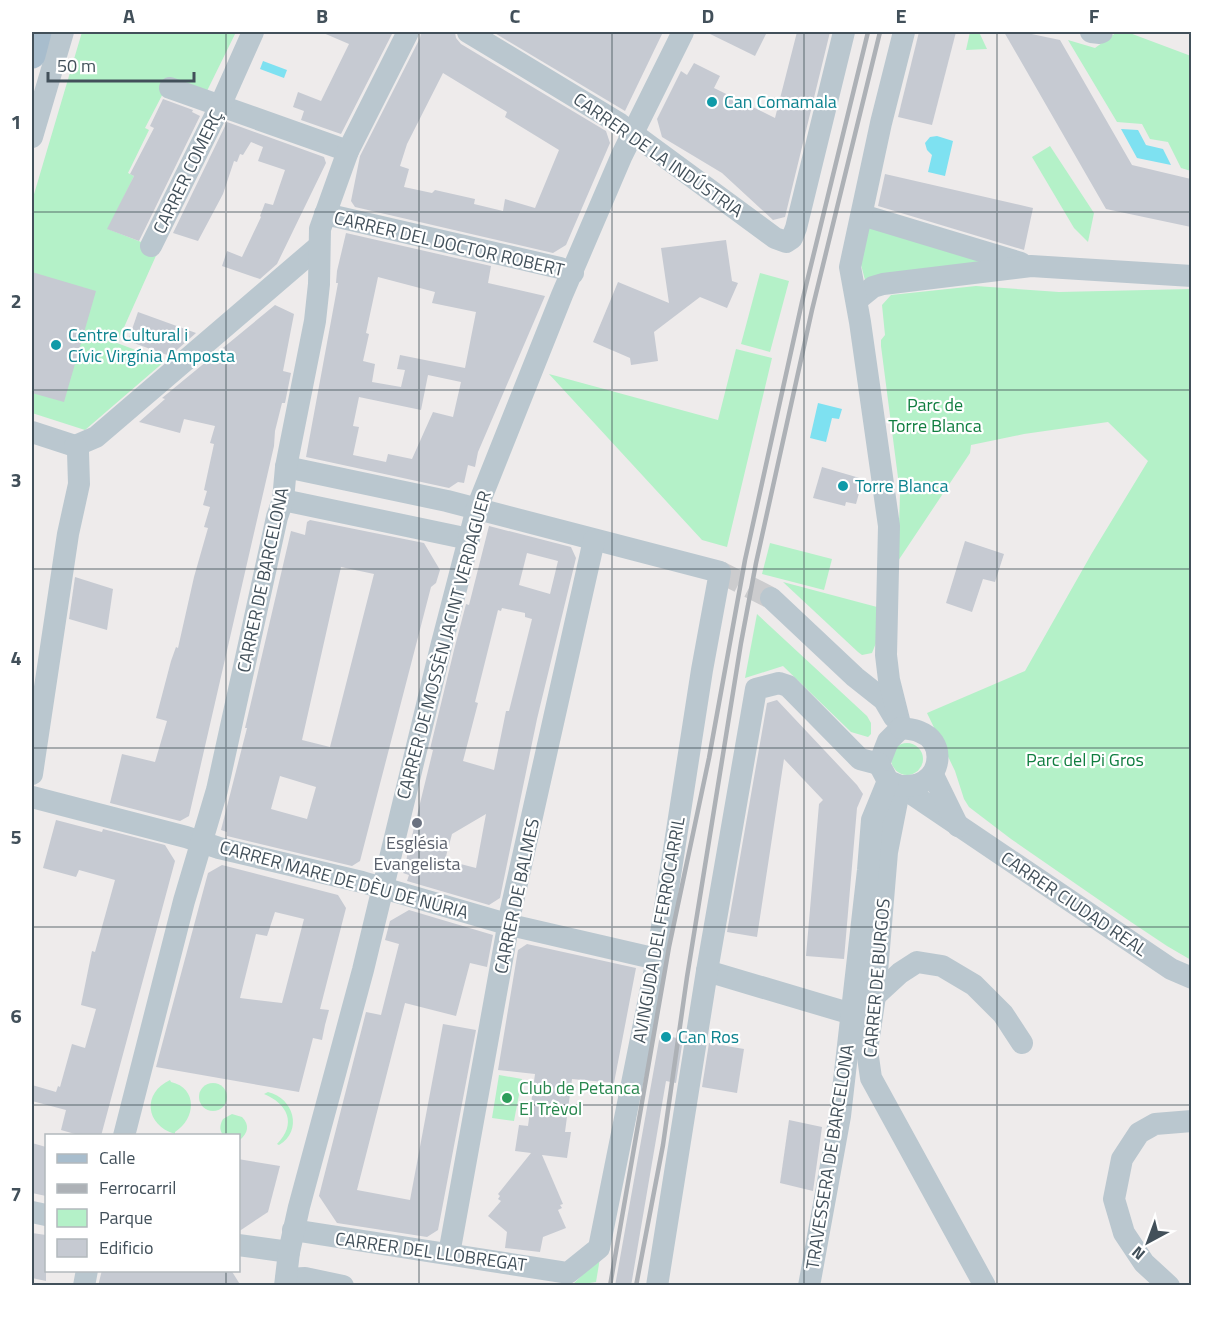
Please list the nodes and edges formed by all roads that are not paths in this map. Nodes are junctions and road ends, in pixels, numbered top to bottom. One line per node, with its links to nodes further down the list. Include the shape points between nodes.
1 (38, 32): 9 (main road)
2 (63, 32): 13 (street)
3 (253, 32): 11 (street, CARRER COMERÇ)
4 (408, 32): 14 (street, CARRER DE BARCELONA)
5 (468, 32): 12 (street, CARRER DE LA INDÚSTRIA)
6 (683, 32): 12 (street, CARRER DE MOSSÈN JACINT VERDAGUER)
7 (844, 32): 12 (street, CARRER DE LA INDÚSTRIA, via 796,228 786,242 775,238)
8 (904, 32): 16 (street)
9 (32, 55)
10 (170, 88): 11 (street)
11 (220, 106): 14 (street); 17 (street, CARRER COMERÇ)
12 (632, 134): 21 (street, CARRER DE MOSSÈN JACINT VERDAGUER)
13 (32, 137)
14 (348, 151): 15 (street, CARRER DE BARCELONA)
15 (325, 214): 18 (street, CARRER DE BARCELONA); 21 (street, CARRER DEL DOCTOR ROBERT)
16 (862, 215): 19 (street); 24 (street, via 850,267)
17 (151, 246)
18 (319, 246): 26 (street, via 96,437); 27 (street, CARRER DE BARCELONA, via 315,321)
19 (964, 246): 20 (street); 22 (street, via 967,261)
20 (1031, 266): 22 (street); 23 (street)
21 (573, 273): 29 (street, CARRER DE MOSSÈN JACINT VERDAGUER)
22 (961, 274): 24 (street, via 883,284)
23 (1191, 276)
24 (857, 300): 33 (street, via 889,526)
25 (32, 432): 26 (street)
26 (75, 446): 36 (street, via 79,484)
27 (286, 467): 28 (street, CARRER DE BARCELONA); 29 (street)
28 (283, 500): 30 (street); 41 (street, CARRER DE BARCELONA, via 217,790)
29 (477, 508): 30 (street, CARRER DE MOSSÈN JACINT VERDAGUER); 31 (street)
30 (469, 539): 42 (street, CARRER DE MOSSÈN JACINT VERDAGUER)
31 (594, 540): 43 (street, CARRER DE BALMES); 44 (street, AVINGUDA DEL FERROCARRIL, via 720,572)
32 (771, 598): 34 (street)
33 (888, 659): 34 (street); 35 (street, via 909,715)
34 (864, 684): 35 (street, via 884,700)
35 (903, 734): 37 (street, via 933,742 938,762); 38 (street)
36 (32, 774)
37 (933, 775): 38 (street, via 922,783); 40 (street)
38 (889, 777): 40 (street, CARRER CIUDAD REAL); 45 (street, CARRER CIUDAD REAL, via 860,759 788,686 778,683 756,689); 47 (street, CARRER DE BURGOS); 48 (street, TRAVESSERA DE BARCELONA, via 872,820)
39 (32, 797): 41 (street, CARRER MARE DE DÈU DE NÚRIA)
40 (958, 827): 46 (street, CARRER CIUDAD REAL, via 1171,969)
41 (201, 842): 42 (street, CARRER MARE DE DÈU DE NÚRIA); 51 (street, CARRER DE BARCELONA)
42 (383, 889): 43 (street, CARRER MARE DE DÈU DE NÚRIA); 52 (street, CARRER DE MOSSÈN JACINT VERDAGUER)
43 (510, 925): 44 (street, CARRER MARE DE DÈU DE NÚRIA); 54 (street, CARRER DE BALMES)
44 (657, 959): 55 (street, AVINGUDA DEL FERROCARRIL, via 599,1248)
45 (707, 971): 48 (street); 58 (street)
46 (1191, 978)
47 (875, 996): 49 (street, via 916,962 942,966 974,985 1003,1014); 60 (street, CARRER DE BURGOS, via 867,1050 871,1078)
48 (852, 1014): 59 (street, TRAVESSERA DE BARCELONA, via 840,1116)
49 (1022, 1043)
50 (1191, 1121): 61 (street, via 1155,1124 1139,1133 1122,1159 1114,1199 1124,1233 1144,1263)
51 (124, 1134)
52 (291, 1241): 53 (street, CARRER DEL LLOBREGAT); 54 (street, CARRER DEL LLOBREGAT); 56 (street, CARRER DE MOSSÈN JACINT VERDAGUER)
53 (240, 1245)
54 (449, 1254): 55 (street, CARRER DEL LLOBREGAT)
55 (568, 1273)
56 (292, 1281): 57 (street)
57 (343, 1286)
58 (657, 1286)
59 (809, 1286)
60 (985, 1286)
61 (1169, 1286)

